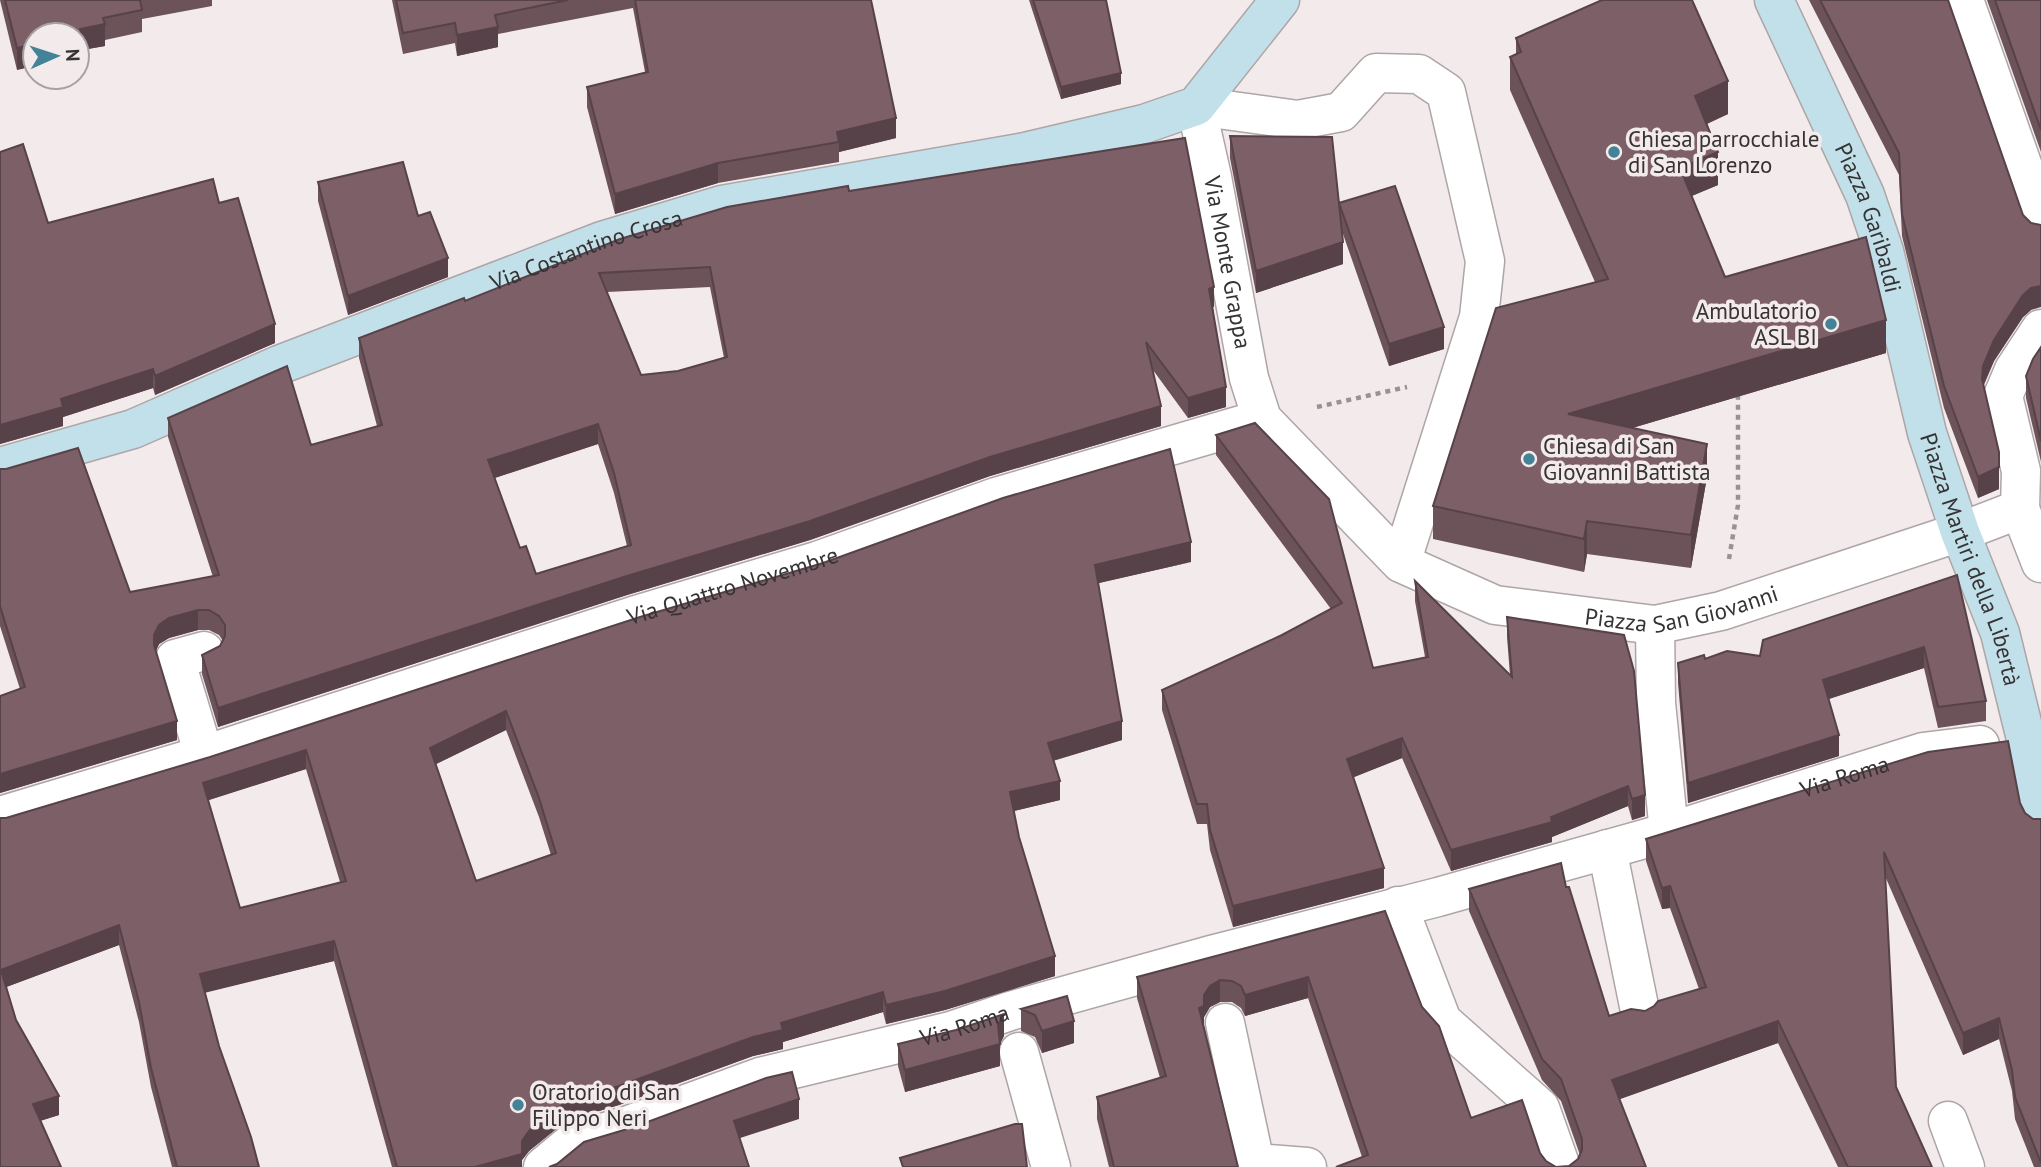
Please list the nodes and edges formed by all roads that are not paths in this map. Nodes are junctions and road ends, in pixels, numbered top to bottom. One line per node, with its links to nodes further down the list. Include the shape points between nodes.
1 (1279, 0): 4 (street)
2 (1774, 0): 7 (street, Piazza Garibaldi, via 1865,195)
3 (1964, 0): 5 (street)
4 (1196, 106): 8 (street, Via Monte Grappa, via 1249,378); 9 (street, Via Costantino Crosa, via 1144,124 1025,152 722,205 642,229 279,365 133,429); 12 (street, via 1298,120 1320,116 1341,112 1376,73 1419,74 1446,92 1485,261 1479,317)
5 (2041, 225)
6 (2041, 329): 10 (street, via 2003,396)
7 (1912, 366): 11 (street, Piazza Martiri della Libertà, via 1927,433)
8 (1262, 419): 12 (street, Piazza San Giovanni); 17 (street, Via Quattro Novembre, via 996,497 817,561)
9 (0, 467)
10 (2031, 512): 11 (street, Piazza San Giovanni); 13 (street)
11 (1960, 531): 14 (street, Piazza San Giovanni, via 1721,611); 16 (street, Piazza Martiri della Libertà)
12 (1401, 563): 14 (street, Piazza San Giovanni, via 1494,605)
13 (2041, 563)
14 (1656, 625): 20 (street, via 1656,703)
15 (204, 650): 17 (street, via 175,659)
16 (2034, 737): 19 (street, Piazza Martiri della Libertà); 20 (street, Via Roma, via 1923,752)
17 (204, 755): 18 (street, Via Quattro Novembre)
18 (0, 816)
19 (2041, 820)
20 (1669, 832): 21 (street, Via Roma)
21 (1607, 849): 22 (street, Via Roma); 23 (street)
22 (1398, 906): 25 (street, Via Roma); 30 (street, via 1442,1021 1540,1108)
23 (1640, 1011)
24 (1225, 1023): 29 (street, via 1255,1163)
25 (1014, 1029): 27 (street, Via Roma, via 951,1031 760,1077 573,1142); 28 (street)
26 (1948, 1121): 31 (street)
27 (543, 1167)
28 (1051, 1167)
29 (1307, 1167)
30 (1561, 1167)
31 (1965, 1167)

